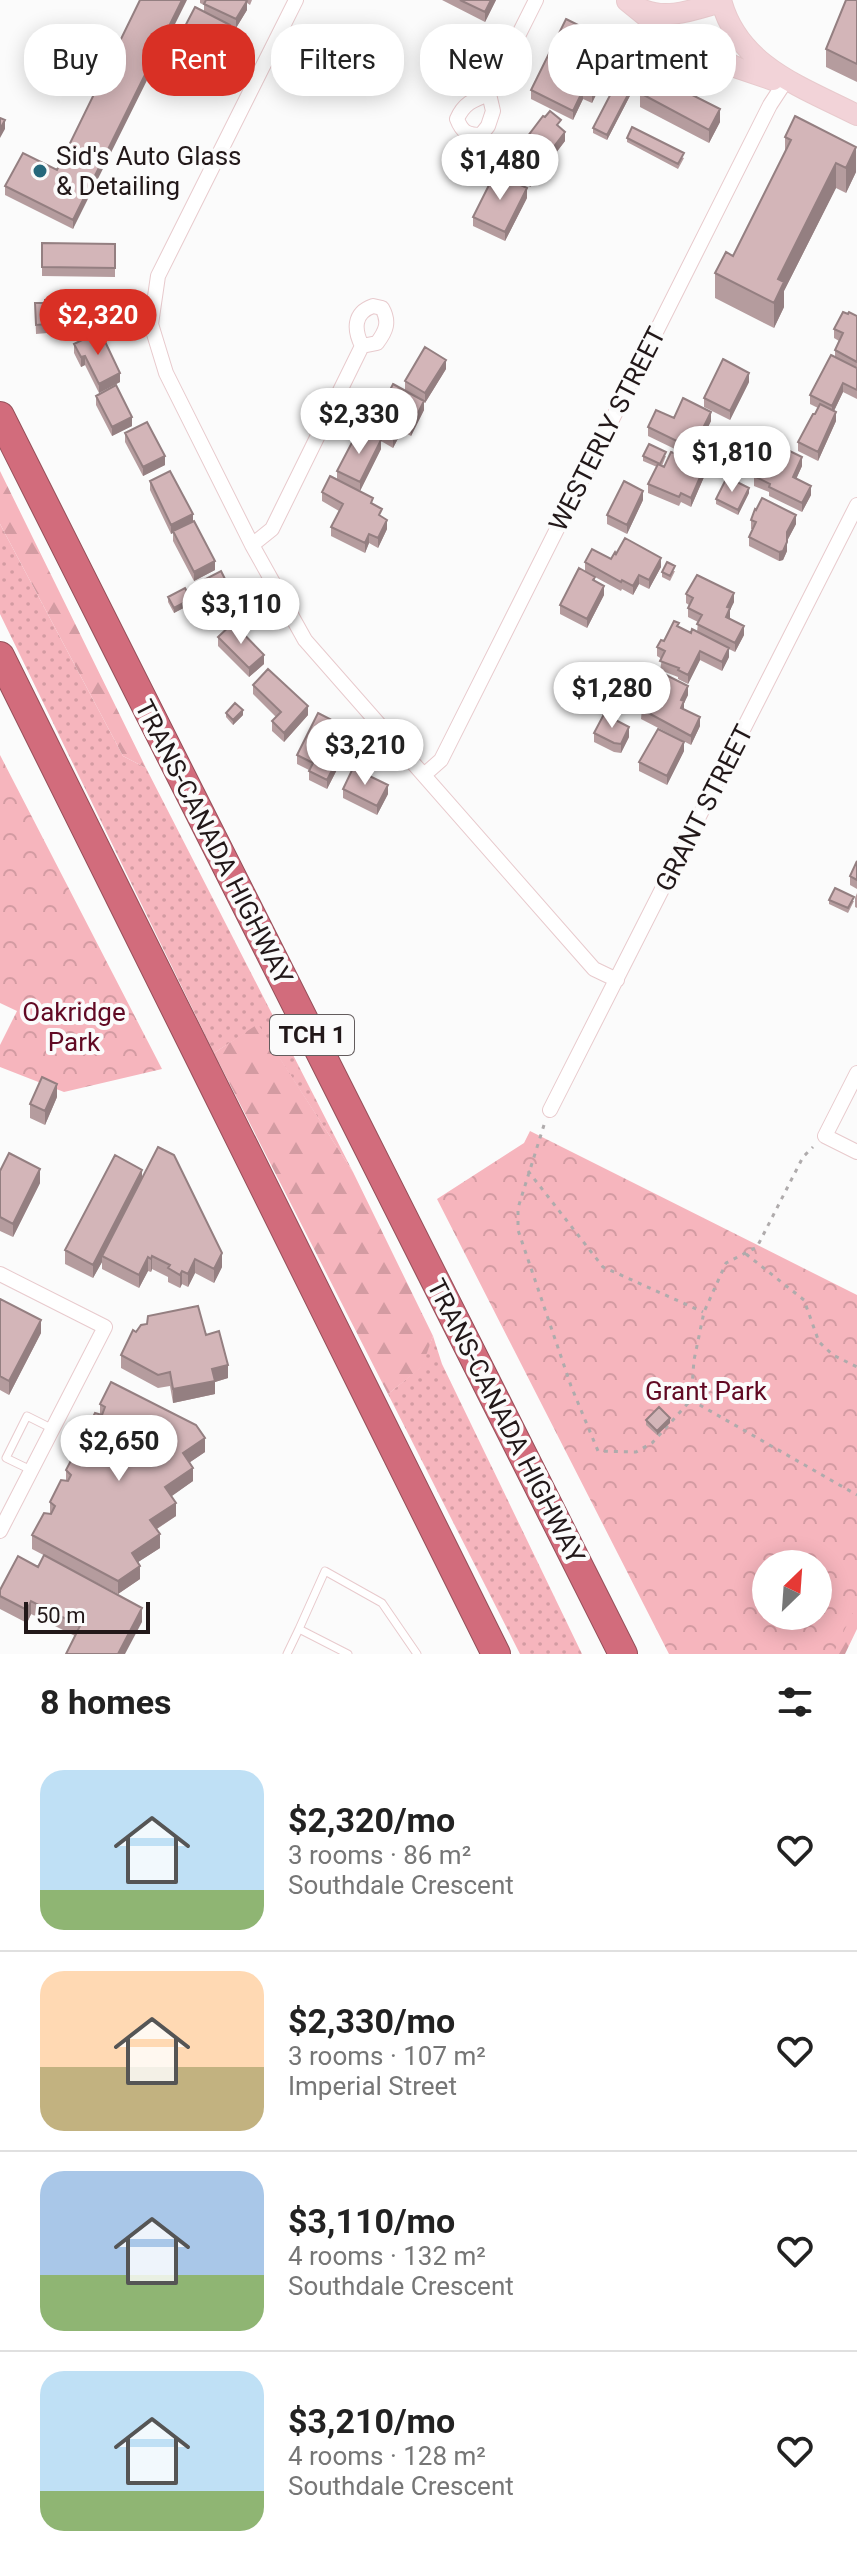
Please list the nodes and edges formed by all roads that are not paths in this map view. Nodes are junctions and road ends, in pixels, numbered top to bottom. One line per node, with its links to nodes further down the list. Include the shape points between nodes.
1 (296, 0): 11 (street, via 158,276 151,324 166,373)
2 (536, 0): 5 (street)
3 (625, 1): 4 (main road, via 666,15); 6 (main road, via 688,44 770,80)
4 (721, 1): 6 (main road, via 728,23 754,59)
5 (524, 24)
6 (787, 79): 7 (main road); 13 (street, WESTERLY STREET, via 441,760)
7 (857, 115)
8 (362, 346): 11 (street, via 272,529)
9 (0, 416): 27 (highway, TRANS-CANADA HIGHWAY / TCH 1)
10 (857, 505): 14 (street, GRANT STREET)
11 (252, 545): 13 (street, via 305,640)
12 (0, 656): 26 (highway)
13 (424, 775): 14 (street, via 594,969)
14 (617, 980): 16 (street, GRANT STREET)
15 (857, 1073): 17 (street, via 825,1136)
16 (550, 1110)
17 (857, 1152)
18 (0, 1274): 19 (street, via 105,1327)
19 (53, 1429): 20 (street); 20 (lane, via 27,1416 6,1458)
20 (31, 1470): 21 (street)
21 (0, 1531)
22 (299, 1629): 23 (lane); 24 (lane); 25 (lane, via 325,1571 382,1603)
23 (287, 1654)
24 (348, 1654)
25 (417, 1654)
26 (496, 1654)
27 (623, 1654)

